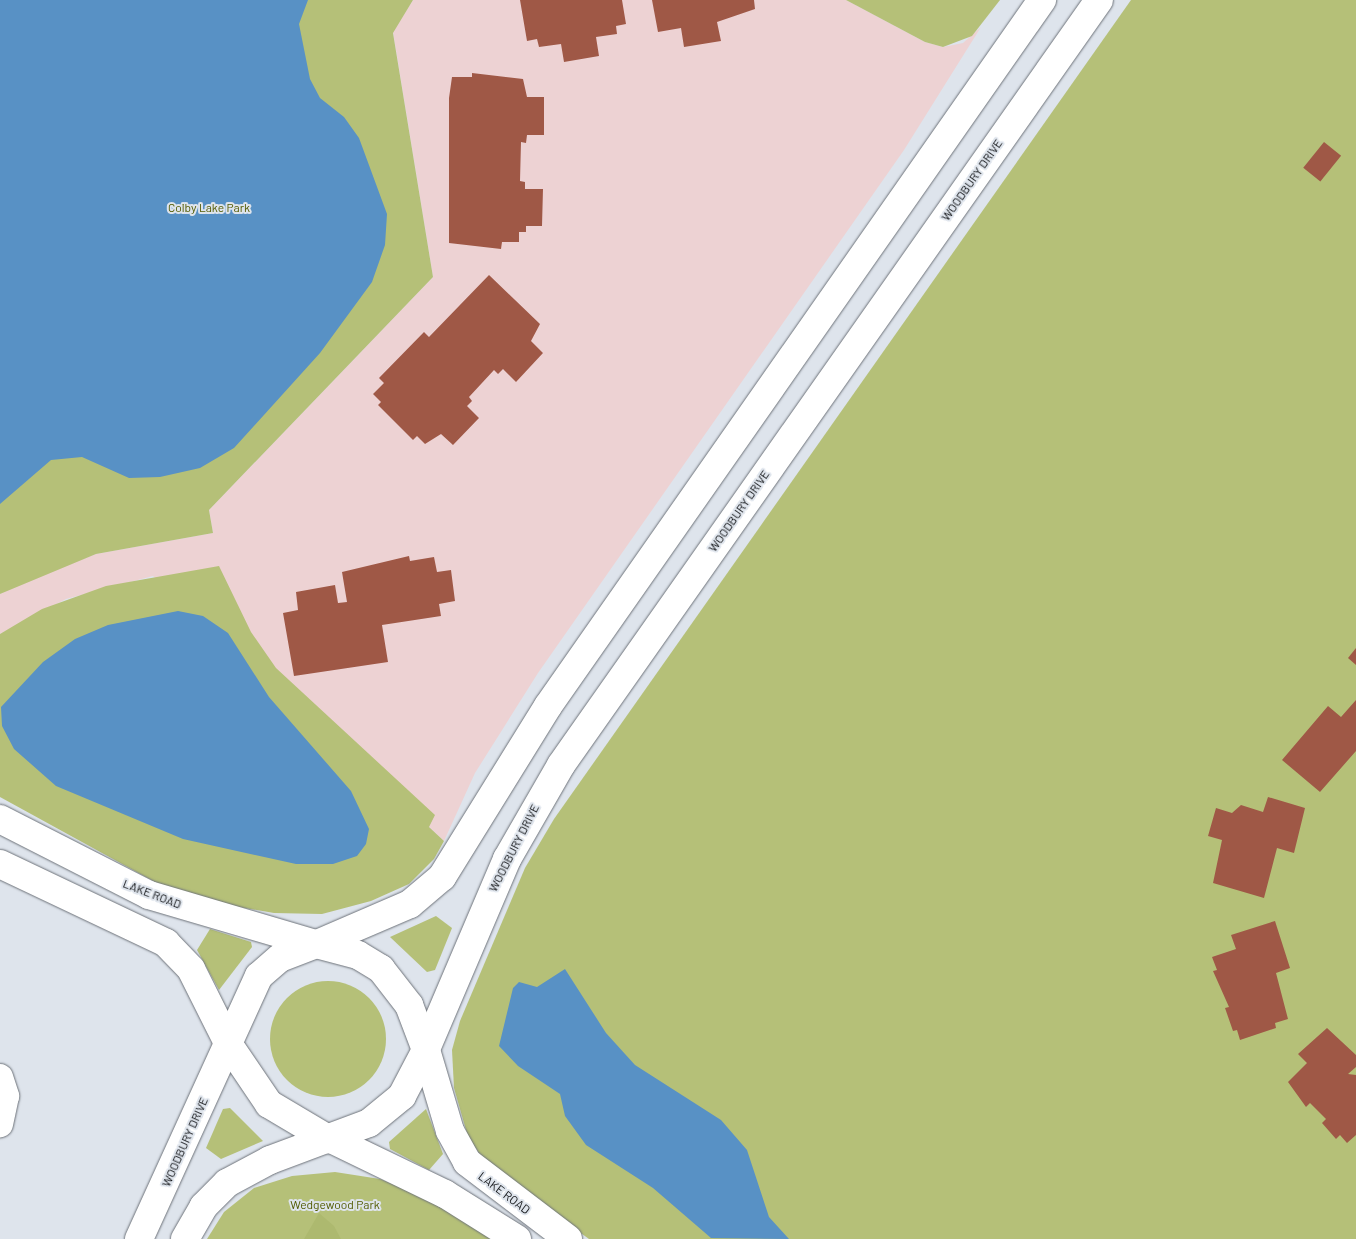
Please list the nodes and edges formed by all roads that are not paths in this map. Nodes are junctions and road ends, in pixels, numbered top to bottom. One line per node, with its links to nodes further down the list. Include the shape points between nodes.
1 (1042, 0): 5 (main road, via 553,698 442,877 410,904)
2 (1099, 0): 7 (main road, WOODBURY DRIVE, via 561,765 507,859)
3 (0, 819): 5 (main road, LAKE ROAD, via 149,895)
4 (0, 864): 6 (main road, via 166,943 191,970)
5 (316, 944): 6 (main road, WOODBURY DRIVE, via 280,958 259,976); 7 (main road, LAKE ROAD, via 358,955 388,976 409,1005)
6 (227, 1042): 10 (main road, via 269,1104); 11 (main road, WOODBURY DRIVE)
7 (426, 1049): 10 (main road, WOODBURY DRIVE, via 406,1090 387,1112); 14 (main road, LAKE ROAD, via 450,1131 467,1162)
8 (0, 1077): 9 (street, via 6,1096)
9 (0, 1124)
10 (329, 1139): 12 (main road, via 270,1160 227,1182 204,1206); 13 (main road, via 445,1194)
11 (139, 1239)
12 (185, 1239)
13 (517, 1239)
14 (568, 1239)

